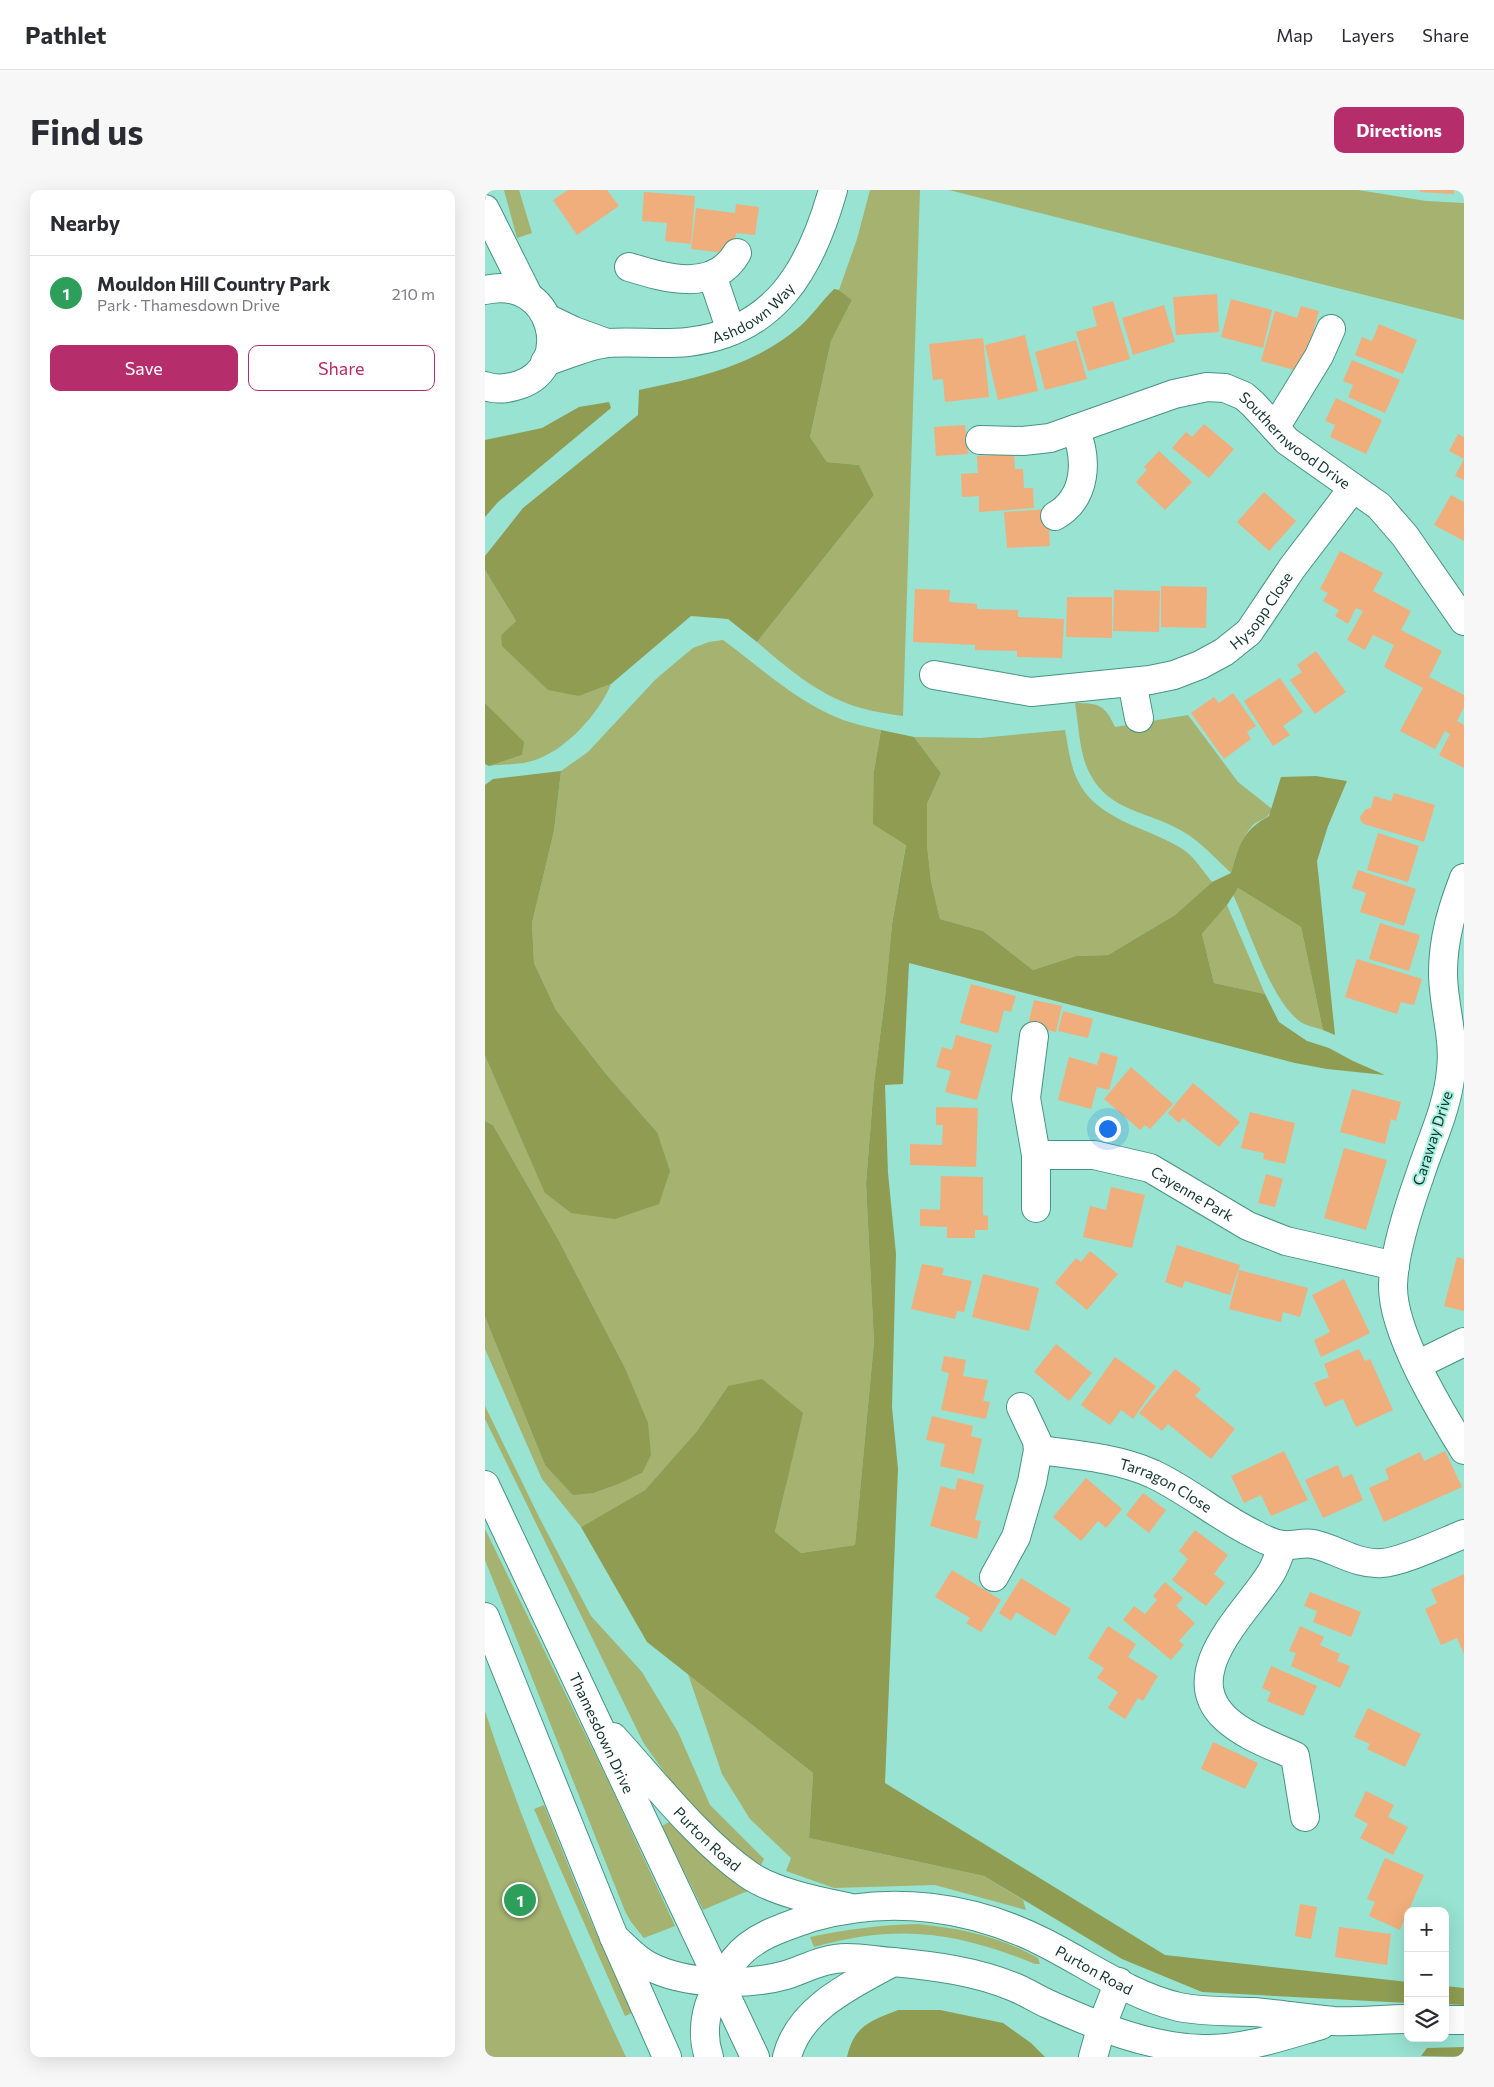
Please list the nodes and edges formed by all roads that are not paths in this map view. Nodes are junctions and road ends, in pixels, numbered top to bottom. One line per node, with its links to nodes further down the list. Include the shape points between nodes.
1 (833, 190): 10 (street, Ashdown Way, via 816,240 799,276 756,318)
2 (485, 209): 7 (street, Ashdown Way)
3 (737, 253): 5 (street, via 725,270)
4 (629, 267): 5 (street, via 677,279 693,280)
5 (712, 275): 10 (street)
6 (485, 290): 7 (street, via 512,289)
7 (528, 295): 8 (street, Ashdown Way, via 539,304)
8 (547, 318): 11 (street, Ashdown Way); 12 (street, Ashdown Way, via 551,348)
9 (1331, 329): 14 (street, via 1319,356)
10 (731, 331): 11 (street, Ashdown Way, via 689,342)
11 (607, 343): 12 (street, Ashdown Way)
12 (545, 362): 13 (street, Ashdown Way, via 536,375 523,384 509,388)
13 (485, 386)
14 (1275, 428): 15 (street, Southernwood Drive, via 1244,396 1216,386 1174,394); 17 (street, Southernwood Drive, via 1287,441)
15 (1075, 429): 16 (street, Southernwood Drive, via 1050,438); 18 (street, via 1084,460 1080,484 1072,503)
16 (981, 440)
17 (1353, 488): 19 (street, Southernwood Drive, via 1379,506 1405,536); 21 (street, Hysopp Close, via 1292,568 1249,632 1224,652 1200,665 1174,675)
18 (1055, 516)
19 (1463, 618)
20 (934, 675): 21 (street, Hysopp Close, via 1031,692)
21 (1132, 682): 22 (street)
22 (1139, 718)
23 (1464, 878): 24 (street, Caraway Drive)
24 (1457, 918): 28 (street, Caraway Drive, via 1445,945 1443,973 1452,1054 1450,1082)
25 (1034, 1036): 26 (street, via 1026,1098)
26 (1035, 1155): 27 (street); 28 (street, Cayenne Park, via 1094,1155 1150,1168 1255,1229 1286,1241)
27 (1036, 1208)
28 (1395, 1266): 30 (street, Caraway Drive, via 1396,1307)
29 (1464, 1342): 30 (street)
30 (1417, 1365): 33 (street, Caraway Drive)
31 (1021, 1407): 32 (street)
32 (1039, 1450): 36 (street, Tarragon Close, via 1124,1464 1152,1474 1235,1525); 37 (street, via 1016,1537)
33 (1464, 1450)
34 (485, 1485): 39 (street, Thamesdown Drive)
35 (1464, 1534): 36 (street, Tarragon Close, via 1383,1563 1357,1561 1313,1544)
36 (1283, 1545): 40 (street, via 1271,1572 1225,1634 1215,1653 1209,1675 1210,1695 1223,1717 1244,1733 1295,1756)
37 (994, 1577)
38 (485, 1617): 42 (street)
39 (592, 1713): 41 (street, Purton Road, via 696,1828 751,1876 797,1895); 44 (street, Thamesdown Drive)
40 (1305, 1817)
41 (859, 1909): 44 (street, Purton Road, via 832,1912 771,1932 743,1949); 45 (street, Purton Road, via 913,1906 952,1910 990,1920 1042,1941)
42 (614, 1937): 44 (street, Purton Road, via 634,1956 654,1968 685,1978); 51 (street)
43 (893, 1962): 44 (street, Purton Road, via 829,1959 759,1980); 50 (street, Purton Road, via 970,1973 1014,1987); 54 (street, via 828,2000 801,2029)
44 (720, 1981): 52 (street, Purton Road, via 709,2003 706,2019); 53 (street)
45 (1119, 1982): 49 (street, Purton Road, via 1179,2007); 50 (street)
46 (1404, 2019): 49 (street, Purton Road)
47 (1449, 2020): 48 (street)
48 (1464, 2020)
49 (1335, 2021): 50 (street, Purton Road, via 1242,2046 1203,2049 1162,2046)
50 (1102, 2026): 55 (street)
51 (667, 2057)
52 (709, 2057)
53 (755, 2057)
54 (787, 2057)
55 (1093, 2057)

